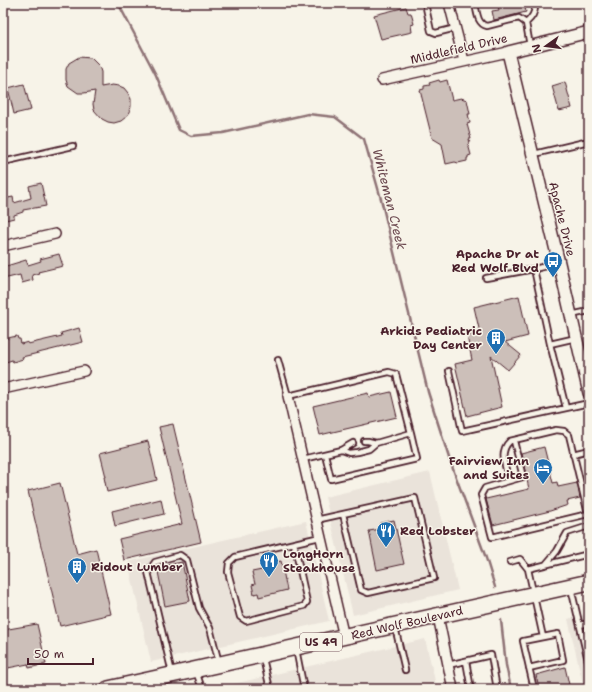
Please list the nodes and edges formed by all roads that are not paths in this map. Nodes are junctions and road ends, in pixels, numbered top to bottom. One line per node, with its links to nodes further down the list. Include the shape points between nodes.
1 (425, 3): 6 (lane, via 431,30 436,33)
2 (449, 3): 6 (street)
3 (475, 3): 5 (lane, via 482,25 518,18)
4 (535, 3): 5 (lane, via 536,10)
5 (526, 23): 8 (lane)
6 (456, 28): 10 (street)
7 (589, 32): 8 (street, Middlefield Drive)
8 (530, 46): 9 (street, Middlefield Drive)
9 (508, 52): 10 (street, Middlefield Drive); 14 (street, Apache Drive)
10 (464, 62): 11 (street, Middlefield Drive)
11 (382, 80)
12 (589, 141): 14 (lane)
13 (73, 146): 15 (lane)
14 (532, 155): 18 (street, Apache Drive)
15 (3, 162)
16 (55, 234): 17 (street)
17 (3, 246)
18 (559, 263): 19 (lane); 22 (street, Apache Drive)
19 (534, 269): 20 (lane); 24 (lane)
20 (486, 278)
21 (589, 311): 22 (lane)
22 (571, 315): 23 (street, Apache Drive)
23 (576, 338): 24 (lane); 29 (street, Apache Drive)
24 (550, 344): 32 (lane)
25 (278, 360): 30 (lane)
26 (84, 371): 28 (street)
27 (448, 371): 32 (lane, via 462,431)
28 (3, 389)
29 (589, 393)
30 (288, 396): 33 (lane, via 389,372 396,374); 42 (street)
31 (589, 403): 32 (lane)
32 (566, 408)
33 (411, 433): 37 (lane); 40 (lane, via 417,459 331,479)
34 (514, 440): 41 (lane, via 556,430 564,431 569,435); 43 (lane, via 506,445 503,454); 43 (lane, via 523,477)
35 (364, 441): 37 (lane)
36 (353, 443): 38 (lane)
37 (376, 443): 38 (lane, via 369,449 357,452)
38 (341, 450): 40 (lane)
39 (589, 450): 41 (lane)
40 (325, 454): 42 (lane)
41 (573, 454): 45 (lane)
42 (303, 459): 46 (street)
43 (509, 481): 45 (lane, via 485,488 481,496 492,537)
44 (343, 514): 44 (lane, via 415,498 434,578 368,593 361,590); 46 (lane)
45 (589, 514)
46 (316, 520): 48 (street)
47 (589, 526): 52 (lane, via 567,533)
48 (320, 537): 49 (lane); 61 (street)
49 (294, 543): 49 (lane, via 235,557 229,563 228,572 240,617 246,620 304,606 307,602)
50 (589, 554): 52 (lane)
51 (510, 562): 53 (lane, via 520,559)
52 (546, 564): 53 (lane)
53 (528, 569): 56 (lane)
54 (589, 582): 55 (highway, Red Wolf Boulevard / US 49)
55 (570, 586): 56 (highway, Red Wolf Boulevard / US 49); 59 (lane)
56 (534, 595): 57 (highway, Red Wolf Boulevard / US 49); 62 (lane)
57 (438, 616): 60 (highway, Red Wolf Boulevard / US 49); 69 (street)
58 (589, 623): 59 (lane)
59 (580, 625): 64 (lane)
60 (395, 626): 61 (highway, Red Wolf Boulevard / US 49); 73 (lane)
61 (344, 637): 63 (highway, Red Wolf Boulevard / US 49)
62 (543, 637): 71 (lane, via 523,641); 71 (lane, via 558,634 563,660)
63 (295, 648): 66 (highway, Red Wolf Boulevard / US 49); 79 (lane)
64 (585, 649): 65 (lane); 70 (lane)
65 (589, 653)
66 (262, 655): 68 (highway, Red Wolf Boulevard / US 49); 78 (lane)
67 (466, 661): 69 (lane); 81 (lane); 82 (lane, via 491,655)
68 (219, 664): 72 (highway, Red Wolf Boulevard / US 49); 74 (lane, via 210,628 198,608 187,560 180,555 155,562 148,572)
69 (448, 665): 80 (street)
70 (589, 665)
71 (529, 668): 83 (lane)
72 (196, 670): 74 (highway, Red Wolf Boulevard / US 49); 77 (lane)
73 (405, 670)
74 (172, 675): 75 (highway, Red Wolf Boulevard / US 49)
75 (139, 686): 76 (highway, Red Wolf Boulevard / US 49)
76 (108, 689)
77 (202, 689)
78 (270, 689)
79 (304, 689)
80 (453, 689)
81 (471, 689)
82 (497, 689)
83 (534, 689)

